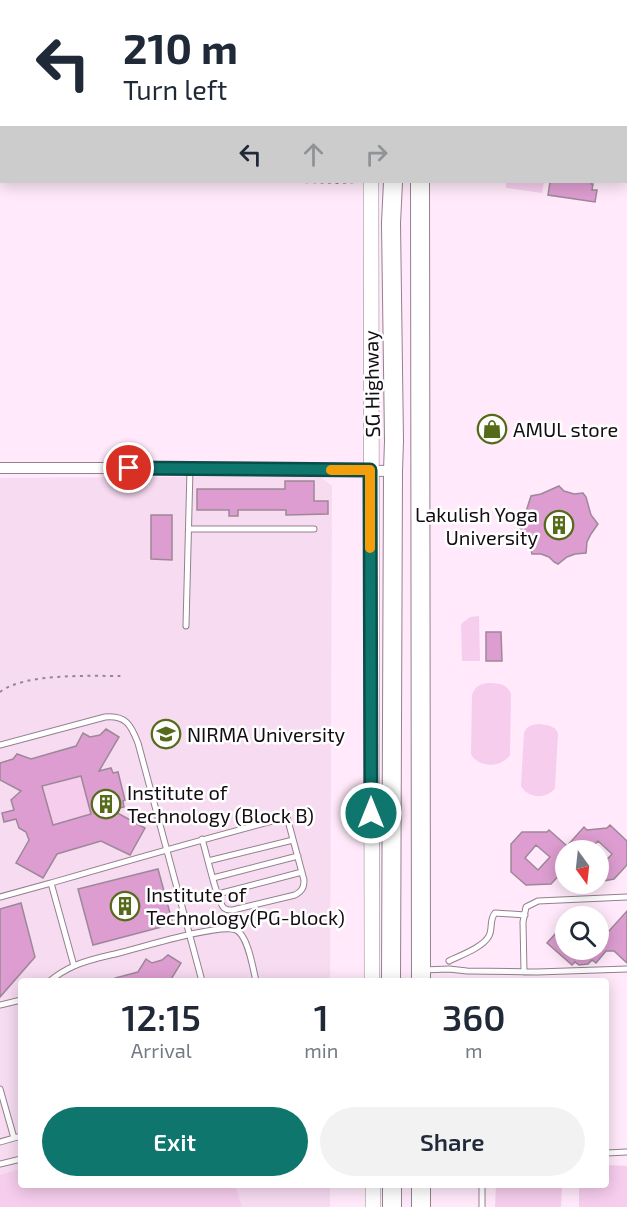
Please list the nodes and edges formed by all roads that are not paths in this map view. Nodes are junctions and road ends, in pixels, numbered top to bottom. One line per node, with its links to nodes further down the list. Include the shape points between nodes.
1 (371, 183): 6 (street)
2 (393, 183): 7 (highway, SG Highway)
3 (420, 183): 30 (highway)
4 (0, 468): 5 (street)
5 (190, 469): 6 (street); 8 (lane)
6 (370, 470): 7 (street); 34 (street)
7 (393, 471): 35 (highway, SG Highway)
8 (189, 529): 9 (lane); 10 (lane)
9 (314, 529)
10 (186, 626)
11 (0, 745): 14 (lane, via 105,717 124,718 138,743)
12 (202, 839): 13 (lane, via 287,817); 14 (lane); 16 (lane)
13 (293, 840): 15 (lane); 16 (lane)
14 (166, 850): 19 (lane); 25 (lane)
15 (298, 856): 17 (lane); 18 (lane)
16 (208, 861): 18 (lane)
17 (302, 872): 21 (lane); 21 (lane, via 304,886 295,896 230,910 223,907)
18 (213, 878): 21 (lane)
19 (51, 883): 22 (lane); 27 (lane)
20 (0, 888): 22 (lane)
21 (218, 894)
22 (1, 896)
23 (627, 897): 24 (lane, via 538,901 526,907)
24 (525, 915): 26 (lane, via 495,913 487,939); 29 (lane)
25 (189, 935): 27 (lane); 32 (lane); 33 (lane, via 237,930 243,936)
26 (449, 961)
27 (74, 966): 31 (lane)
28 (627, 969): 29 (lane)
29 (524, 972): 30 (lane, via 449,969)
30 (421, 975)
31 (55, 978)
32 (201, 978)
33 (255, 978)
34 (372, 978)
35 (391, 978)
36 (18, 1001): 37 (lane)
37 (0, 1005)
38 (0, 1089): 40 (lane)
39 (18, 1137): 40 (lane)
40 (14, 1138): 41 (lane)
41 (0, 1142)
42 (627, 1152): 43 (lane)
43 (609, 1153)
44 (18, 1160): 45 (lane)
45 (0, 1164)
46 (373, 1188): 50 (street)
47 (392, 1188): 51 (highway)
48 (421, 1188): 52 (highway)
49 (482, 1188): 53 (lane)
50 (373, 1207)
51 (392, 1207)
52 (421, 1207)
53 (482, 1207)

